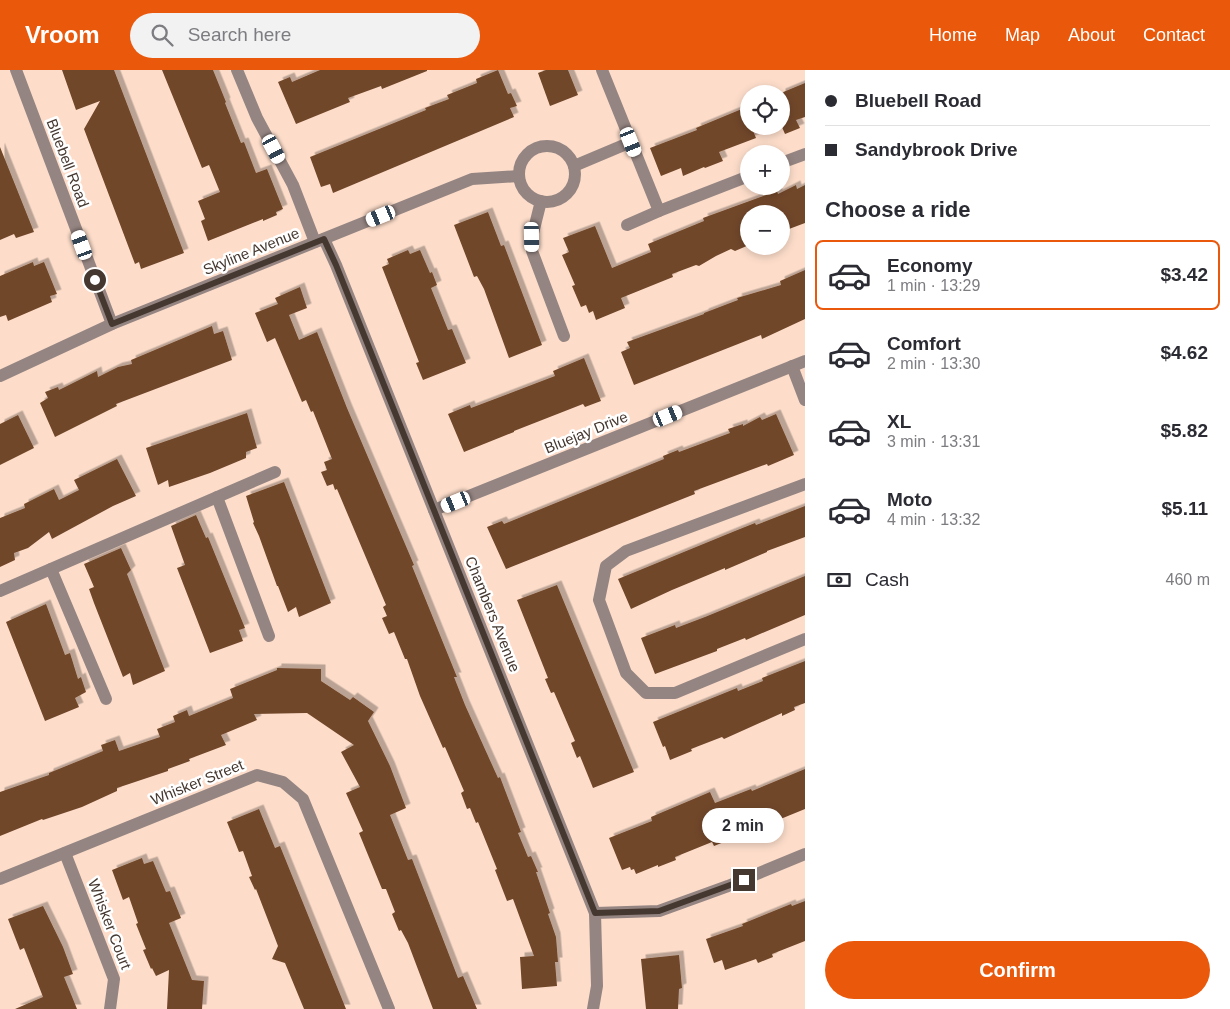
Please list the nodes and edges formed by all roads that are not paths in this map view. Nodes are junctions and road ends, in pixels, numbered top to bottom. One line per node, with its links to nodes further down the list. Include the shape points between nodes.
1 (16, 70): 14 (street, Bluebell Road)
2 (238, 70): 13 (street, Chambers Avenue, via 257,118)
3 (602, 70): 4 (street)
4 (631, 142): 7 (street); 11 (street)
5 (805, 154): 6 (street)
6 (790, 160)
7 (574, 166): 8 (street, via 567,154 555,148 542,147 530,152 522,162); 10 (street, via 573,187 566,195 557,201)
8 (519, 176): 10 (street, via 524,190); 13 (street, Skyline Avenue, via 472,179)
9 (740, 180): 11 (street)
10 (541, 201): 15 (street, via 532,251)
11 (659, 211): 12 (street)
12 (627, 225)
13 (319, 241): 14 (street, Skyline Avenue); 23 (street, Chambers Avenue, via 340,274)
14 (112, 324): 18 (street, Skyline Avenue)
15 (564, 336)
16 (805, 361): 17 (street, Bluejay Drive)
17 (792, 366): 19 (street); 23 (street, Bluejay Drive)
18 (0, 376)
19 (805, 400)
20 (275, 472): 22 (street)
21 (805, 484): 27 (street, via 626,551 606,566 599,600 626,673 646,693 675,693)
22 (217, 497): 24 (street); 26 (street)
23 (434, 510): 32 (street, Chambers Avenue)
24 (52, 569): 25 (street); 28 (street)
25 (0, 592)
26 (270, 636)
27 (805, 639)
28 (106, 699)
29 (65, 853): 31 (street, Whisker Street); 33 (street, Whisker Court, via 114,979); 34 (street, Whisker Street, via 257,775 283,782 303,799)
30 (805, 854): 32 (street, via 659,911)
31 (0, 879)
32 (595, 913): 35 (street, Chambers Avenue, via 597,986)
33 (110, 1009)
34 (389, 1009)
35 (593, 1009)

